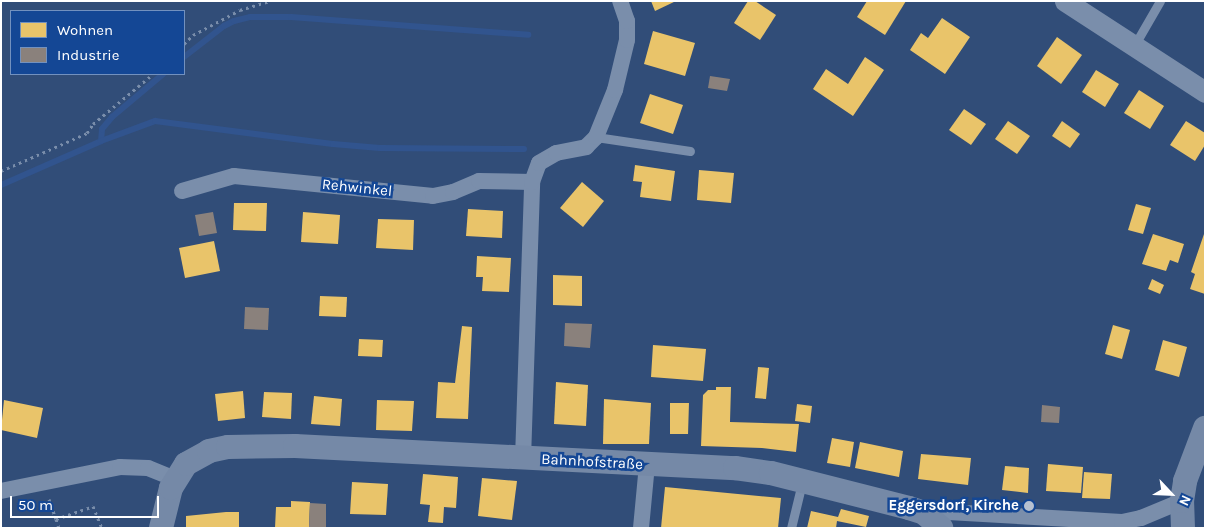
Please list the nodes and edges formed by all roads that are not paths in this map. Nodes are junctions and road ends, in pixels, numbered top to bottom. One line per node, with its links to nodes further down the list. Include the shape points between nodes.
1 (620, 1): 6 (street, via 627,40 615,90)
2 (1065, 1): 4 (street)
3 (1160, 1): 4 (lane)
4 (1134, 46): 5 (street)
5 (1205, 92)
6 (596, 137): 7 (lane); 8 (street, via 586,147 556,152 539,163)
7 (690, 152)
8 (532, 182): 9 (street, Rehwinkel, via 479,181 433,196 234,176); 11 (street)
9 (182, 191)
10 (1205, 428): 16 (main road, via 1185,481)
11 (524, 459): 12 (main road, Bahnhofstraße); 13 (main road, Bahnhofstraße, via 295,446 228,448 209,451 186,464)
12 (647, 465): 14 (main road, Bahnhofstraße, via 735,468); 19 (street)
13 (175, 479): 15 (street, via 148,468 120,466); 18 (main road)
14 (802, 480): 17 (main road, Bahnhofstraße, via 924,513); 20 (lane)
15 (1, 491)
16 (1182, 501): 17 (street, Bahnhofstraße, via 1141,518 1122,522 948,512); 21 (main road)
17 (938, 525)
18 (160, 528)
19 (641, 528)
20 (791, 528)
21 (1183, 528)

